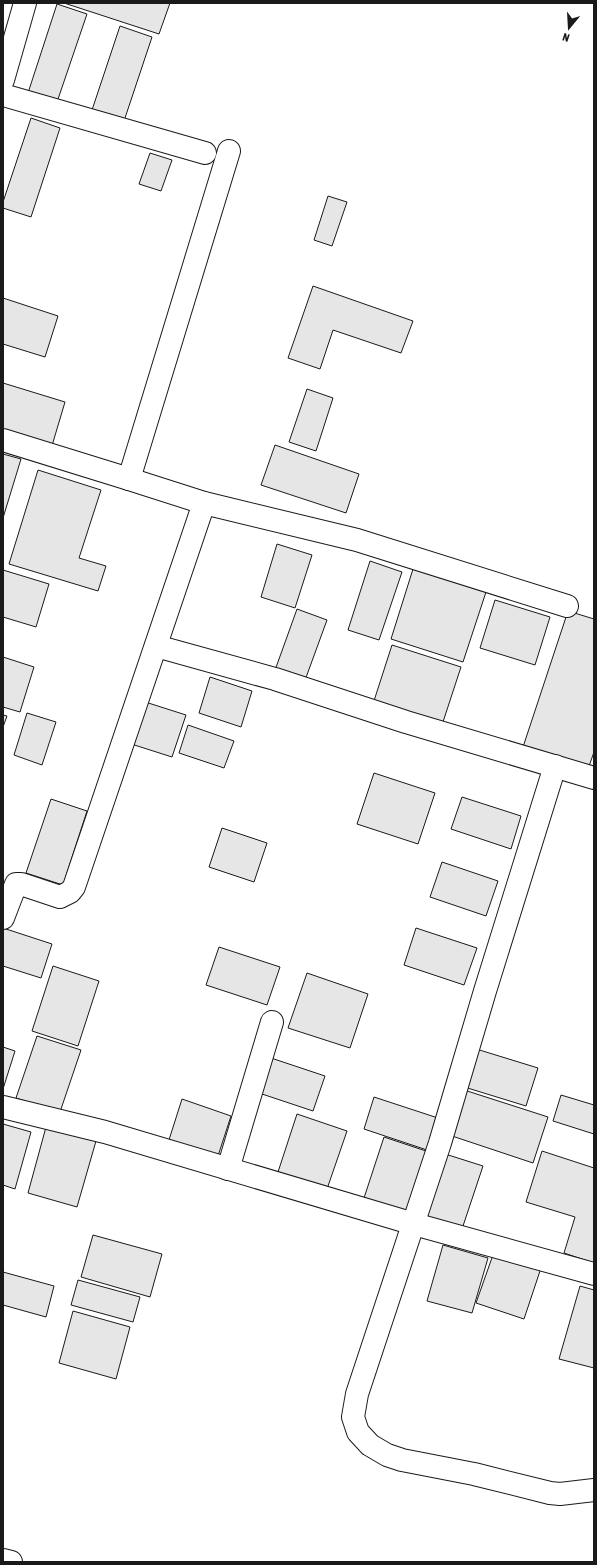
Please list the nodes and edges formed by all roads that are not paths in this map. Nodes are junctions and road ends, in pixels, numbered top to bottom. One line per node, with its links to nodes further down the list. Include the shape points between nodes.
1 (25, 3): 2 (street)
2 (3, 80)
3 (3, 95): 5 (street)
4 (229, 151): 7 (street)
5 (205, 154)
6 (3, 440): 7 (street)
7 (129, 478): 8 (street)
8 (204, 503): 9 (street, via 357,540); 10 (street)
9 (567, 606)
10 (156, 646): 11 (street, via 275,679 406,722); 13 (street, via 74,887 60,897 16,884)
11 (556, 766): 12 (street); 17 (street)
12 (594, 778)
13 (3, 918)
14 (272, 1022): 16 (street)
15 (3, 1107): 16 (street, via 105,1132)
16 (228, 1168): 17 (street)
17 (414, 1224): 18 (street); 19 (street, via 357,1394 353,1417 358,1432 370,1445 402,1460 474,1474 550,1493)
18 (594, 1274)
19 (594, 1490)
20 (3, 1560): 21 (street)
21 (11, 1562)

